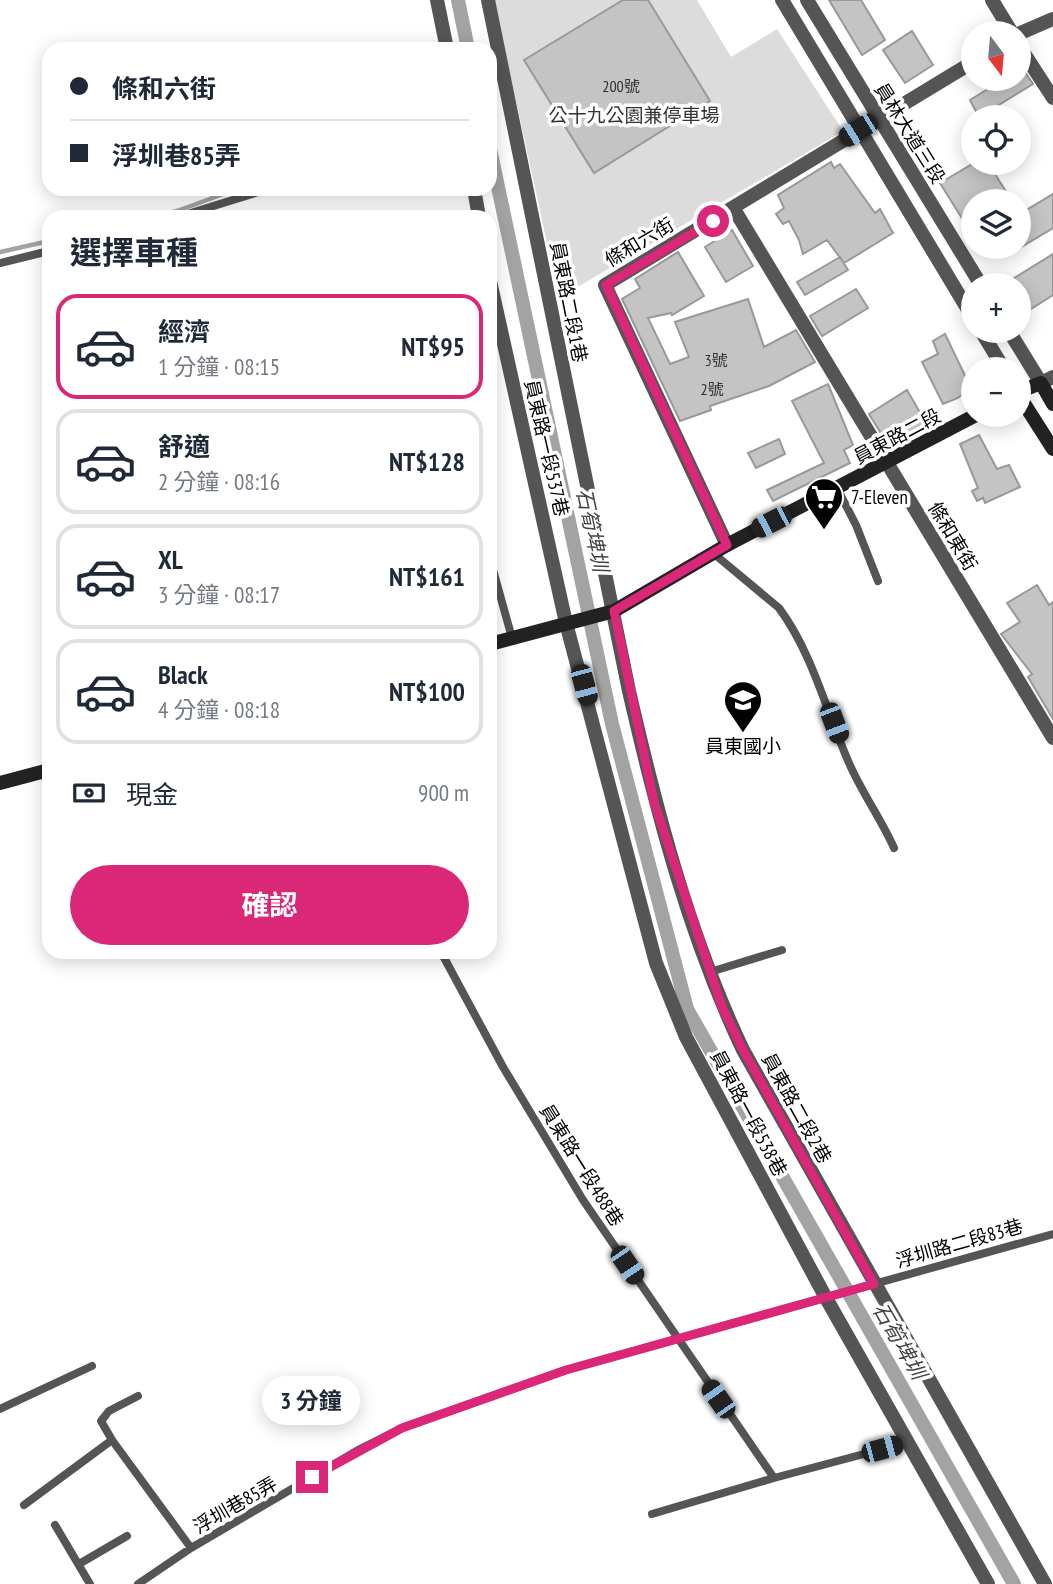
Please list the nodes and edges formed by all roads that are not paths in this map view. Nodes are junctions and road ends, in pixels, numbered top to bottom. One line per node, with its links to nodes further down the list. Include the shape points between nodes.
1 (437, 0): 9 (street)
2 (488, 0): 10 (street, 員東路二段1巷)
3 (782, 0): 16 (street)
4 (807, 0): 15 (street, 員林大道三段)
5 (992, 0): 7 (street)
6 (1053, 19): 8 (street)
7 (1005, 21)
8 (1031, 26)
9 (446, 42)
10 (497, 42)
11 (497, 44): 38 (street, 員東路二段1巷)
12 (1031, 64): 14 (street)
13 (961, 69): 15 (street, 條和六街)
14 (1053, 98)
15 (879, 119): 16 (street, 條和六街); 22 (street, 員林大道三段)
16 (858, 130): 18 (street, 條和六街); 23 (street)
17 (246, 196): 19 (lane)
18 (734, 209): 32 (street, 條和東街); 34 (street, 條和六街, via 606,285)
19 (200, 210)
20 (42, 253): 21 (lane)
21 (0, 263)
22 (974, 273)
23 (961, 298)
24 (497, 312): 39 (street, 員東路一段537巷)
25 (1018, 343): 26 (street)
26 (1047, 380): 27 (main road); 28 (main road)
27 (1031, 387)
28 (1053, 404)
29 (1031, 414): 31 (main road)
30 (961, 423): 32 (main road, 員東路二段)
31 (1053, 449)
32 (888, 463): 33 (main road, 員東路二段); 42 (street, 條和東街)
33 (837, 488): 34 (main road, 員東路二段); 36 (lane)
34 (727, 545): 35 (main road, 員東路二段)
35 (713, 553): 38 (main road, 員東路二段); 45 (lane, via 785,617 809,660 850,765)
36 (878, 581)
37 (497, 584): 40 (lane)
38 (614, 611): 39 (main road, 員東路二段); 48 (street, 員東路二段2巷, via 654,802)
39 (566, 623): 40 (main road, 員東路二段); 51 (street, 員東路一段538巷, via 656,963 687,1038)
40 (512, 638): 41 (main road, 員東路二段)
41 (497, 642)
42 (1053, 738)
43 (42, 772): 44 (main road)
44 (0, 783)
45 (894, 848)
46 (782, 950): 48 (lane)
47 (445, 959): 52 (lane, 員東路一段488巷, via 583,1200)
48 (710, 972): 50 (street, 員東路二段2巷, via 743,1050)
49 (1053, 1234): 50 (lane, 浮圳路二段83巷)
50 (874, 1284): 51 (lane, 浮圳路二段83巷); 68 (street, 員東路二段2巷)
51 (826, 1298): 52 (lane, 浮圳巷85弄); 57 (street, 員東路一段538巷)
52 (677, 1339): 58 (lane, 員東路一段488巷); 63 (lane, 浮圳巷85弄, via 566,1370 402,1428)
53 (92, 1366): 55 (lane)
54 (138, 1396): 56 (lane, via 109,1411 101,1421)
55 (0, 1409)
56 (112, 1440): 59 (lane); 63 (lane)
57 (909, 1442): 58 (lane); 67 (street, 員東路一段538巷)
58 (774, 1478): 60 (lane)
59 (24, 1504)
60 (652, 1514)
61 (55, 1525): 64 (lane)
62 (127, 1536): 64 (lane)
63 (191, 1548): 66 (lane, 浮圳巷85弄)
64 (79, 1564): 65 (lane)
65 (90, 1584)
66 (138, 1584)
67 (988, 1584)
68 (1045, 1584)

